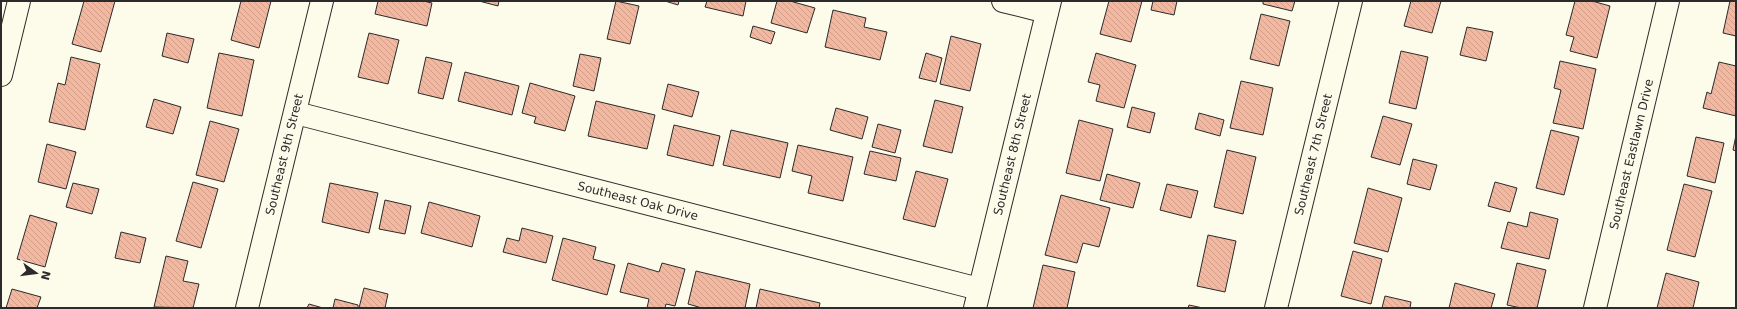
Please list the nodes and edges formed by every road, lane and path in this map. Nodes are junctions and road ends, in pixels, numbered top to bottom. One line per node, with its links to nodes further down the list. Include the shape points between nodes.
1 (19, 1): 7 (street)
2 (322, 1): 8 (street, Southeast 9th Street)
3 (1003, 1): 6 (street)
4 (1351, 1): 11 (street, Southeast 7th Street)
5 (1668, 1): 12 (street, Southeast Eastlawn Drive)
6 (1049, 7): 9 (street, Southeast 8th Street)
7 (1, 75)
8 (296, 113): 9 (street, Southeast Oak Drive); 10 (street, Southeast 9th Street)
9 (977, 299)
10 (248, 308)
11 (1276, 308)
12 (1595, 308)

